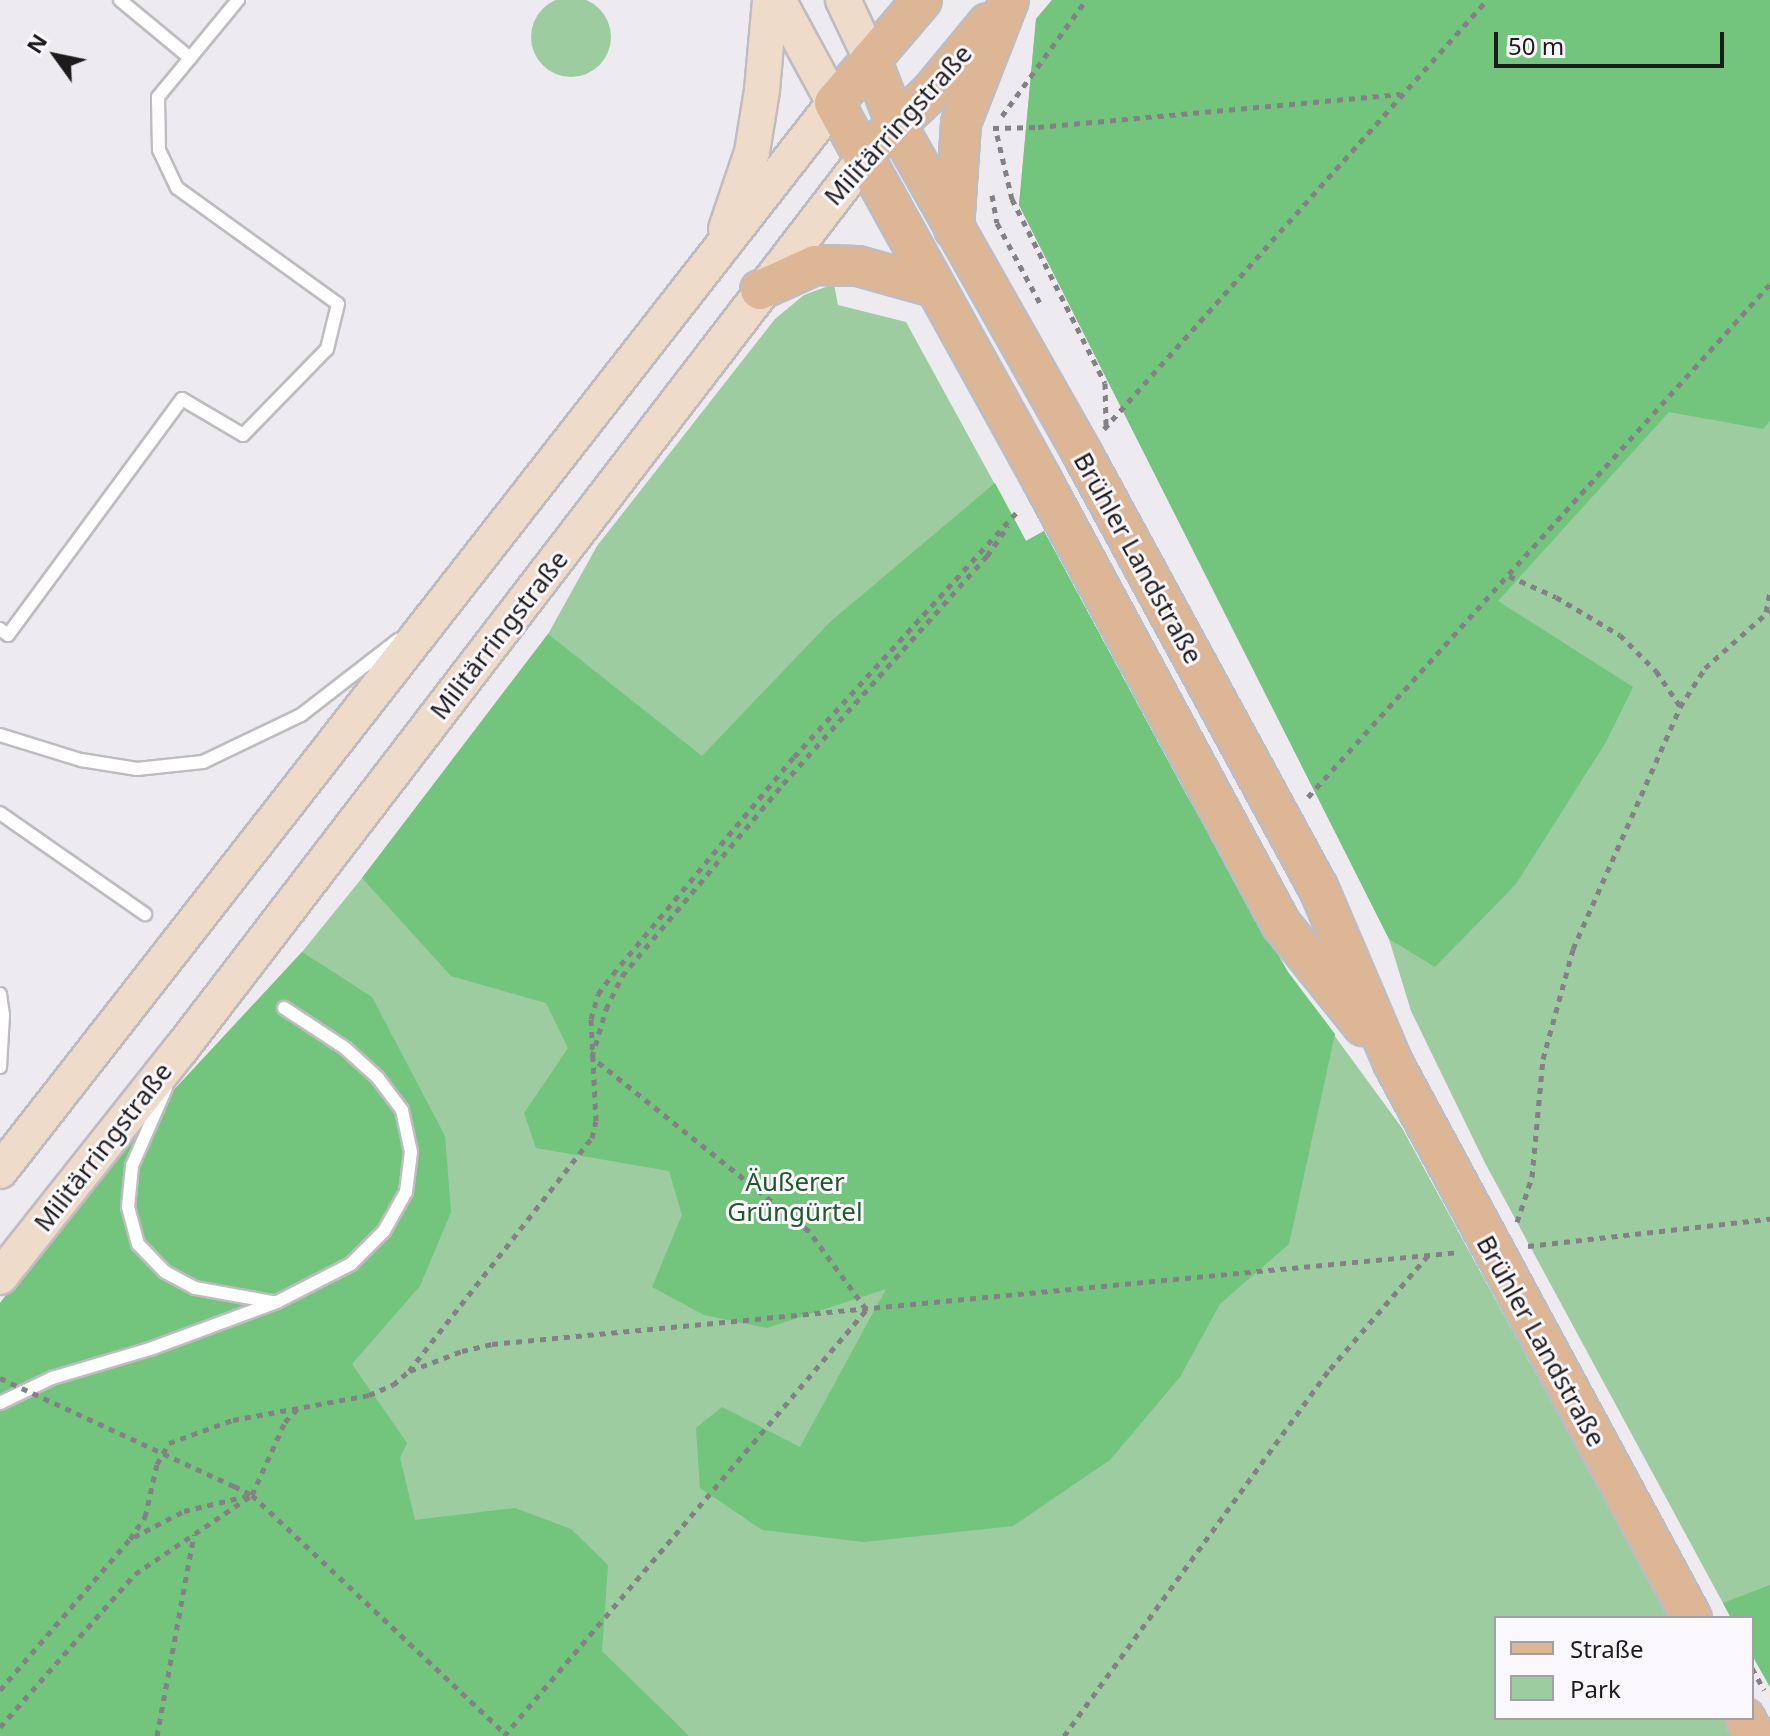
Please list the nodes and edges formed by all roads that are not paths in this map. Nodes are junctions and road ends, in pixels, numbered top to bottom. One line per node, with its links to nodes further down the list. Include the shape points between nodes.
1 (120, 0): 8 (lane)
2 (238, 0): 8 (lane)
3 (770, 0): 14 (main road, via 752,152)
4 (778, 0): 10 (main road)
5 (843, 0): 9 (main road)
6 (922, 0): 9 (main road)
7 (1008, 0): 11 (main road, Militärringstraße, via 930,93); 13 (main road, via 961,123)
8 (190, 58): 18 (lane, via 158,97 159,150 177,188 338,304 327,349 243,435 182,399 8,635)
9 (871, 59): 10 (main road); 11 (main road, Brühler Landstraße)
10 (834, 103): 12 (main road, Brühler Landstraße); 14 (main road)
11 (896, 124): 12 (main road, Militärringstraße); 13 (main road, Brühler Landstraße)
12 (866, 156): 15 (main road, Brühler Landstraße); 16 (main road, Militärringstraße)
13 (954, 229): 25 (main road, Brühler Landstraße, via 1318,887)
14 (716, 255): 17 (main road)
15 (933, 287): 16 (main road, via 858,266 815,265); 25 (main road, Brühler Landstraße, via 1281,924)
16 (760, 290): 24 (main road, Militärringstraße)
17 (432, 613): 19 (lane, via 301,715 203,762 137,769 81,760); 27 (main road)
18 (0, 629)
19 (0, 735)
20 (0, 813): 21 (lane)
21 (145, 914)
22 (0, 994): 26 (lane)
23 (284, 1008): 29 (lane, via 345,1048 378,1078 402,1110 411,1152 406,1192 384,1231 351,1264)
24 (181, 1049): 28 (main road, Militärringstraße); 29 (lane, via 132,1166 128,1207 138,1244 165,1272 195,1288)
25 (1393, 1063): 31 (main road, Brühler Landstraße, via 1503,1240)
26 (0, 1067)
27 (0, 1171)
28 (0, 1277)
29 (277, 1302): 30 (lane, via 52,1378)
30 (0, 1403)
31 (1691, 1616)

